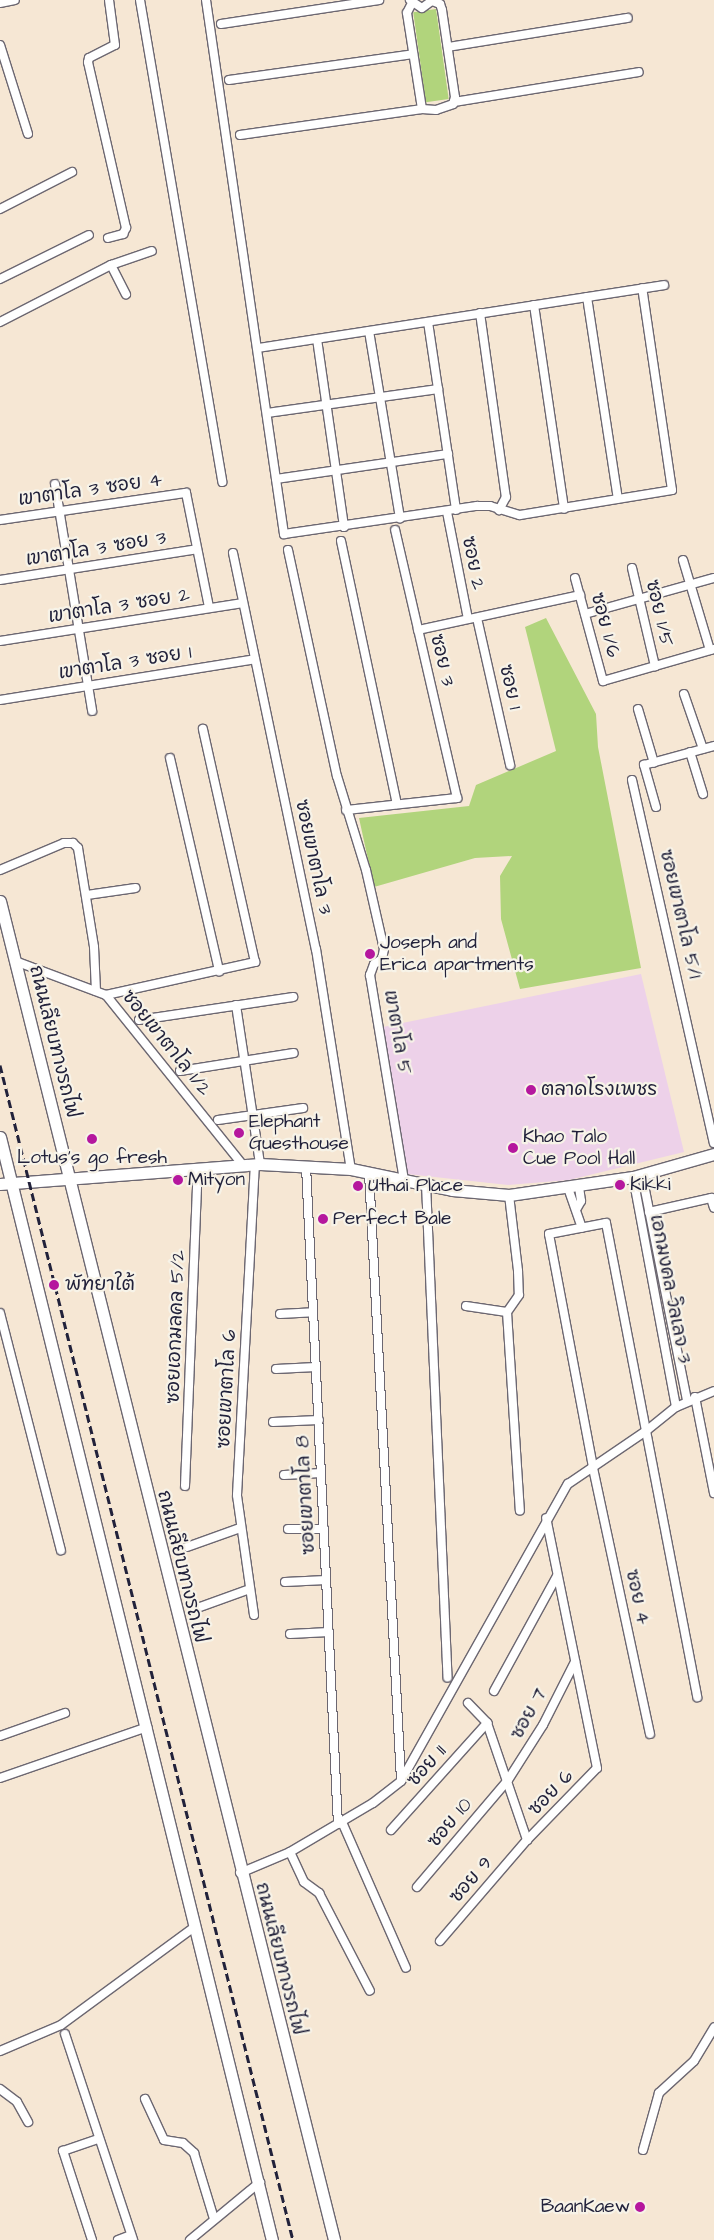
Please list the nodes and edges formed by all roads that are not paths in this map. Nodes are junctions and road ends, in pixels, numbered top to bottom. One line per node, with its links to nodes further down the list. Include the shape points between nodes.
1 (15, 0): 8 (street)
2 (109, 0): 23 (street, via 115,44 89,58 88,62 126,228 123,234)
3 (140, 0): 46 (street)
4 (206, 0): 37 (street)
5 (379, 0): 10 (street)
6 (433, 1): 7 (street, via 422,8); 12 (street, via 440,4 442,10)
7 (411, 2): 13 (street, via 406,13)
8 (0, 3)
9 (628, 18): 12 (street)
10 (221, 24)
11 (0, 45): 18 (street)
12 (448, 47): 16 (street)
13 (413, 54): 15 (street); 17 (street)
14 (639, 72): 16 (street)
15 (229, 80)
16 (454, 102): 17 (street, via 447,108)
17 (422, 109): 19 (street)
18 (28, 134)
19 (240, 135)
20 (72, 172): 21 (street)
21 (0, 209)
22 (89, 235): 26 (street)
23 (108, 238)
24 (152, 251): 25 (street)
25 (111, 265): 29 (street); 33 (street)
26 (0, 279)
27 (664, 285): 28 (street)
28 (642, 288): 30 (street); 48 (street, via 672,490)
29 (126, 294)
30 (587, 297): 31 (street); 48 (street)
31 (534, 305): 32 (street); 49 (street)
32 (480, 313): 34 (street); 51 (street, via 506,497)
33 (0, 322)
34 (428, 322): 35 (street); 38 (street)
35 (369, 331): 36 (street); 39 (street)
36 (317, 339): 37 (street); 40 (street)
37 (258, 348): 41 (street)
38 (438, 389): 39 (street); 42 (street)
39 (380, 397): 40 (street); 43 (street)
40 (327, 404): 41 (street); 44 (street)
41 (267, 413): 45 (street)
42 (448, 454): 43 (street); 50 (street)
43 (391, 462): 44 (street); 54 (street)
44 (336, 471): 45 (street); 56 (street)
45 (276, 479): 56 (street, via 284,534)
46 (222, 482)
47 (56, 484): 52 (street)
48 (618, 499): 49 (street)
49 (564, 509): 51 (street, via 520,515)
50 (456, 510): 51 (street, via 476,506); 53 (street)
51 (499, 510)
52 (59, 511): 55 (street, เขาตาโล 3 ซอย 4); 59 (street, เขาตาโล 3 ซอย 4, via 186,492); 64 (street)
53 (447, 512): 54 (street); 75 (street, ซอย 2)
54 (400, 518): 56 (street)
55 (0, 520)
56 (344, 527)
57 (395, 530): 77 (street, ซอย 3)
58 (341, 541): 96 (street)
59 (196, 549): 64 (street, เขาตาโล 3 ซอย 3); 72 (street)
60 (288, 550): 98 (street, เขาตาโล 5)
61 (232, 553): 71 (street, ซอยเขาตาโล 3)
62 (683, 560): 68 (street)
63 (632, 568): 70 (street, ซอย 1/5)
64 (70, 569): 67 (street, เขาตาโล 3 ซอย 3); 76 (street)
65 (575, 578): 69 (street, ซอย 1/6)
66 (714, 578): 68 (street)
67 (0, 580)
68 (690, 585): 70 (street); 79 (street)
69 (580, 595): 73 (street, ซอย 1/6); 74 (street)
70 (638, 599): 73 (street); 81 (street, ซอย 1/5)
71 (243, 603): 72 (street, เขาตาโล 3 ซอย 2); 80 (street, ซอยเขาตาโล 3)
72 (209, 607): 76 (street, เขาตาโล 3 ซอย 2)
73 (585, 614): 81 (street, ซอย 1/6, via 603,681)
74 (477, 618): 75 (street); 93 (street, ซอย 1)
75 (468, 620): 77 (street)
76 (79, 629): 78 (street, เขาตาโล 3 ซอย 2); 82 (street)
77 (418, 630): 96 (street, ซอย 3, via 457,798)
78 (0, 641)
79 (712, 650): 81 (street)
80 (255, 659): 82 (street, เขาตาโล 3 ซอย 1); 123 (street, ซอยเขาตาโล 3, via 316,949)
81 (655, 666)
82 (88, 686): 84 (street, เขาตาโล 3 ซอย 1); 86 (street)
83 (684, 694): 89 (street)
84 (0, 700)
85 (638, 709): 92 (street)
86 (92, 711)
87 (204, 728): 104 (street, via 255,962)
88 (714, 746): 89 (street)
89 (703, 749): 90 (street)
90 (690, 752): 92 (street); 95 (street)
91 (170, 758): 104 (street)
92 (654, 763): 97 (street, via 644,765)
93 (510, 765)
94 (632, 780): 117 (street, ซอยเขาตาโล 5/1)
95 (703, 794)
96 (397, 804): 98 (street)
97 (656, 807)
98 (346, 810): 127 (street, เขาตาโล 5, via 366,870 384,948 382,959 374,964 370,975)
99 (0, 870): 101 (street, via 64,843 74,843 78,848)
100 (135, 888): 101 (street)
101 (87, 895): 105 (street)
102 (0, 901): 103 (street, ถนนเลียบทางรถไฟ)
103 (15, 961): 105 (street, ซอยเขาตาโล 1/2); 125 (street, ถนนเลียบทางรถไฟ)
104 (219, 971): 106 (street)
105 (96, 991): 106 (street, ซอยเขาตาโล 1/2)
106 (106, 995): 119 (street, ซอยเขาตาโล 1/2)
107 (293, 997): 108 (street)
108 (236, 1005): 109 (street); 111 (street, ซอยเขาตาโล 6)
109 (139, 1020)
110 (294, 1053): 111 (street)
111 (244, 1061): 112 (street); 114 (street, ซอยเขาตาโล 6)
112 (180, 1071)
113 (303, 1108): 114 (street)
114 (253, 1116): 115 (street); 120 (street, ซอยเขาตาโล 6)
115 (218, 1120)
116 (0, 1137): 128 (street)
117 (714, 1143)
118 (714, 1154): 126 (street)
119 (242, 1164): 120 (street); 122 (street)
120 (257, 1164): 121 (street); 156 (street, ซอยเขาตาโล 6, via 238,1495)
121 (306, 1166): 123 (street); 136 (street, ซอยเขาตาโล 8)
122 (198, 1168): 125 (street); 152 (street, ซอยเอกมลคล 5/2)
123 (351, 1169): 124 (street)
124 (369, 1173): 127 (street); 181 (street)
125 (70, 1176): 128 (street); 186 (street, ถนนเลียบทางรถไฟ)
126 (637, 1176): 130 (street); 133 (street, เอกมงคล วิลเลจ 3); 145 (street, เอกมงคล วิลเลจ 3)
127 (404, 1180): 129 (street)
128 (6, 1183): 176 (street)
129 (426, 1184): 131 (street); 170 (street)
130 (574, 1187): 131 (street); 134 (street, via 581,1201 577,1208)
131 (509, 1195): 137 (street, via 518,1295)
132 (714, 1208): 133 (street, via 711,1198)
133 (649, 1212): 144 (street, เอกมงคล วิลเลจ 3)
134 (582, 1228): 148 (street, via 606,1223); 149 (street, ซอย 4, via 549,1234)
135 (466, 1306): 137 (street)
136 (313, 1312): 139 (street); 140 (street, ซอยเขาตาโล 8)
137 (507, 1312): 154 (street)
138 (0, 1313): 160 (street)
139 (280, 1314)
140 (316, 1367): 141 (street); 146 (street, ซอยเขาตาโล 8)
141 (276, 1369)
142 (714, 1391): 143 (street)
143 (695, 1396): 144 (street); 153 (street)
144 (687, 1400): 145 (street)
145 (676, 1407): 148 (street)
146 (319, 1420): 147 (street); 150 (street, ซอยเขาตาโล 8)
147 (273, 1422)
148 (646, 1431): 149 (street); 172 (street)
149 (592, 1467): 155 (street, via 568,1484); 177 (street, ซอย 4)
150 (321, 1473): 151 (street); 157 (street, ซอยเขาตาโล 8)
151 (284, 1474)
152 (185, 1486)
153 (714, 1492)
154 (520, 1511)
155 (546, 1518): 161 (street); 181 (street, via 424,1745)
156 (240, 1528): 159 (street); 164 (street, ซอยเขาตาโล 6)
157 (324, 1528): 158 (street); 162 (street, ซอยเขาตาโล 8)
158 (288, 1529)
159 (187, 1547)
160 (61, 1550)
161 (557, 1576): 169 (street); 171 (street)
162 (326, 1580): 163 (street); 167 (street, ซอยเขาตาโล 8)
163 (285, 1582)
164 (250, 1589): 165 (street); 166 (street, ซอยเขาตาโล 6)
165 (200, 1607)
166 (254, 1615)
167 (329, 1632): 168 (street); 182 (street, ซอยเขาตาโล 8)
168 (290, 1634)
169 (575, 1662): 180 (street, ซอย 7, via 543,1726); 184 (street, ซอย 6, via 597,1768)
170 (448, 1678)
171 (494, 1691)
172 (697, 1697)
173 (468, 1703): 175 (street)
174 (65, 1713): 178 (street)
175 (487, 1723): 180 (street); 183 (street, ซอย 11)
176 (147, 1727): 179 (street); 188 (street)
177 (650, 1734)
178 (0, 1736)
179 (0, 1778)
180 (508, 1780): 184 (street); 187 (street, ซอย 10)
181 (401, 1781): 182 (street, via 374,1803)
182 (340, 1823): 185 (street); 190 (street)
183 (391, 1830)
184 (527, 1840): 189 (street, ซอย 9)
185 (290, 1852): 186 (street); 191 (street, via 304,1882 319,1893)
186 (240, 1873): 207 (street, ถนนเลียบทางรถไฟ)
187 (417, 1887)
188 (196, 1926): 194 (street, via 61,2025); 200 (street)
189 (440, 1941)
190 (406, 1968)
191 (370, 1991)
192 (714, 2028): 199 (street, via 694,2061 659,2093)
193 (65, 2034): 198 (street)
194 (0, 2051)
195 (0, 2089): 197 (street, via 17,2102)
196 (144, 2099): 201 (street, via 164,2140 183,2143 194,2152)
197 (28, 2122)
198 (98, 2139): 202 (street); 203 (street, via 63,2151)
199 (643, 2150)
200 (260, 2182): 201 (street); 206 (street)
201 (214, 2219): 205 (street)
202 (132, 2237): 204 (street)
203 (92, 2240)
204 (118, 2240)
205 (190, 2240)
206 (272, 2240)
207 (334, 2240)

